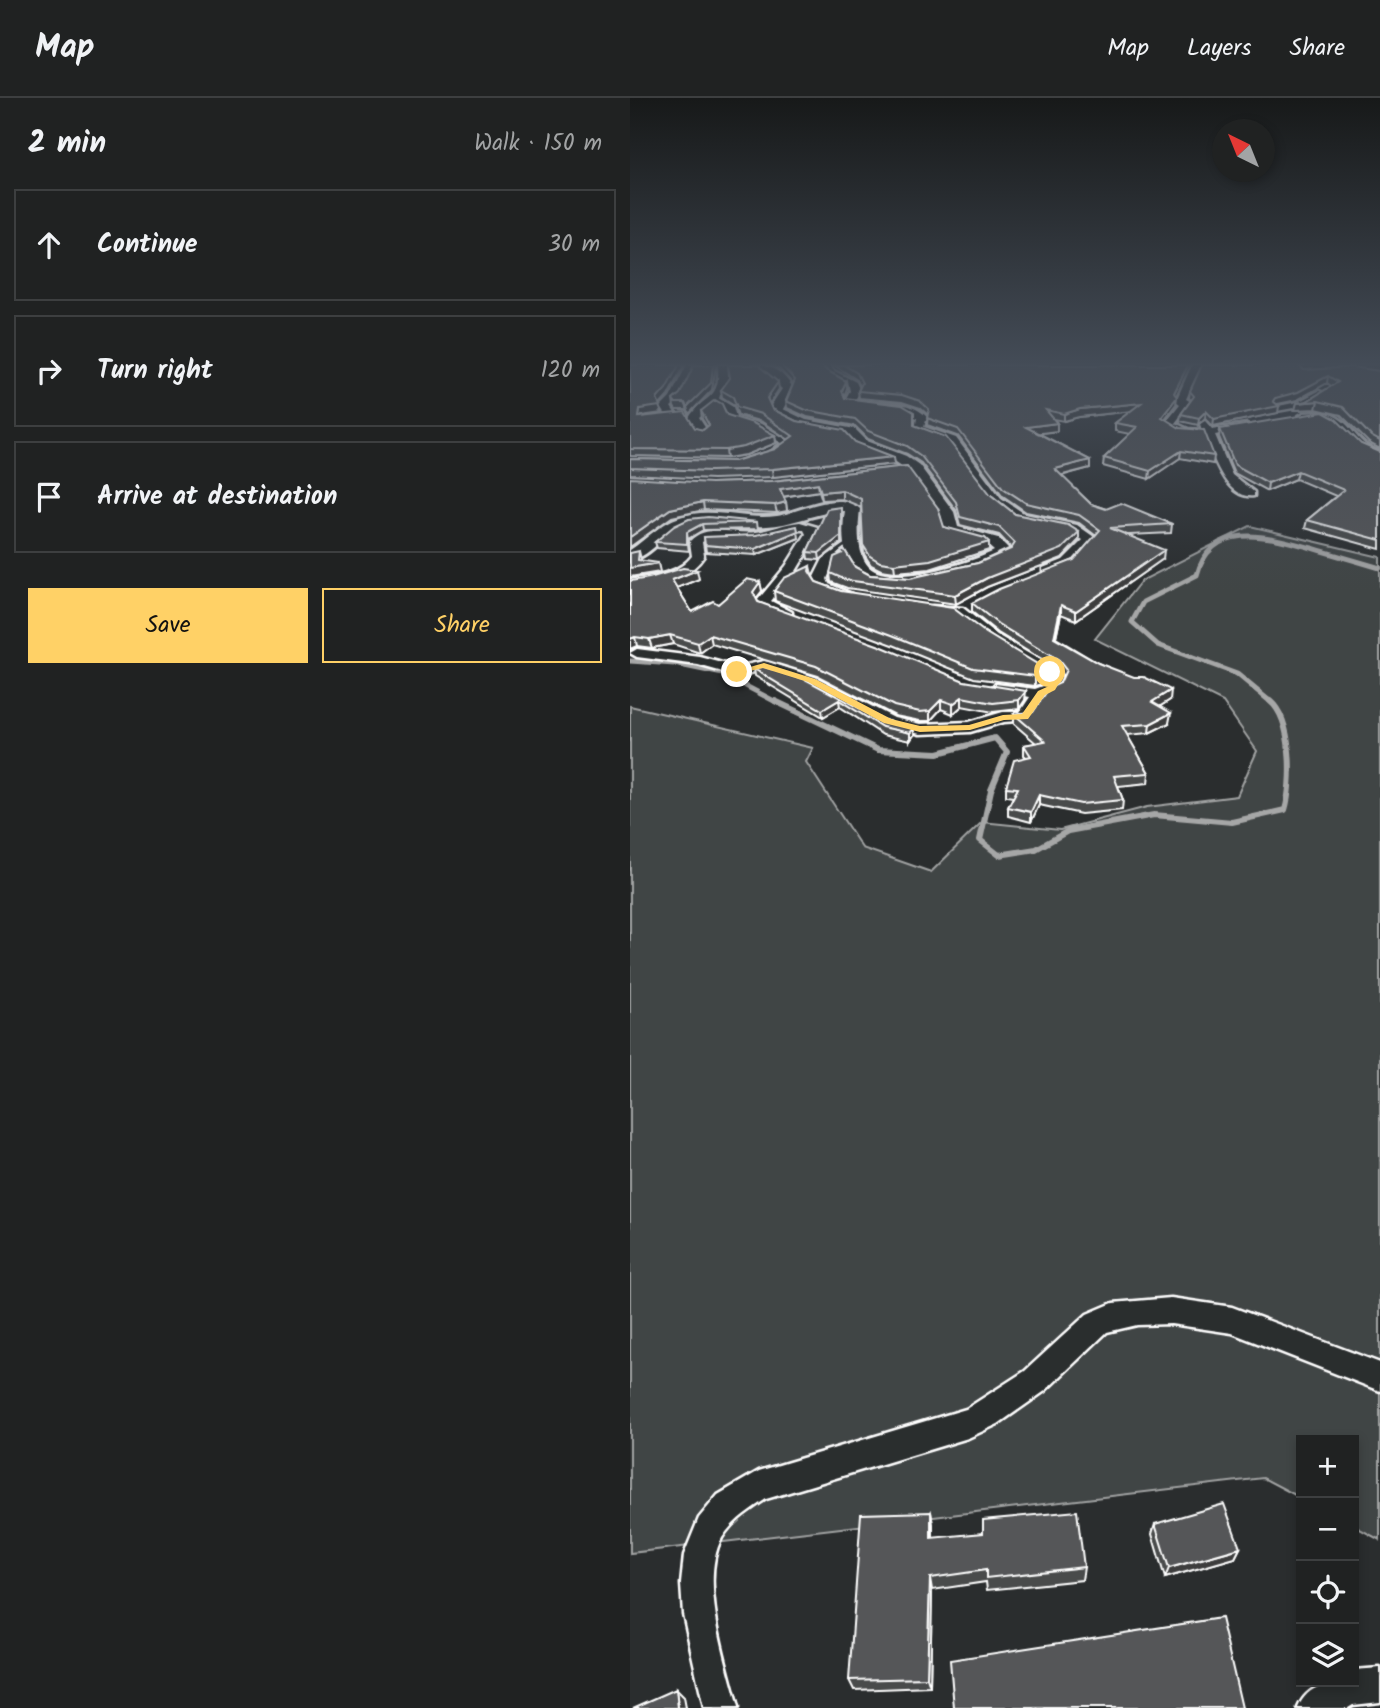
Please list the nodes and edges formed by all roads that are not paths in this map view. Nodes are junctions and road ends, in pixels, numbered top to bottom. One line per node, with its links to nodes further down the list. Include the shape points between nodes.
1 (783, 440): 7 (street, via 788,443)
2 (858, 440): 8 (street)
3 (952, 440): 13 (street, via 990,491 1021,517 1073,528 1091,540 1068,564)
4 (1209, 440): 10 (street, via 1227,477)
5 (1354, 440): 6 (street, via 1361,450)
6 (1380, 456)
7 (765, 457)
8 (914, 468): 9 (street); 11 (street, via 949,515 950,530 992,541 1004,552 936,575 883,579 861,569)
9 (890, 471)
10 (1251, 494)
11 (853, 542): 12 (street, via 853,509 837,505 772,522 687,520 673,524); 15 (street, via 828,562 820,579 832,592)
12 (630, 556)
13 (1031, 578)
14 (630, 584): 17 (street, via 688,568 698,556 694,544 706,534 736,537 809,527 812,534 799,556 764,601)
15 (856, 596)
16 (925, 609): 20 (street, via 963,609 992,638 1050,672 1055,681)
17 (797, 618)
18 (637, 653): 20 (street, via 700,660 737,672 764,666 811,681 888,721 920,729 970,727 1003,717 1025,717)
19 (982, 685): 20 (street)
20 (1041, 693)
21 (1380, 1377): 23 (street, via 1233,1320 1171,1311 1113,1316 1097,1323 1035,1381 988,1414 737,1496 704,1536 695,1591)
22 (1380, 1685): 24 (street, via 1349,1688)
23 (721, 1708)
24 (1315, 1708)

